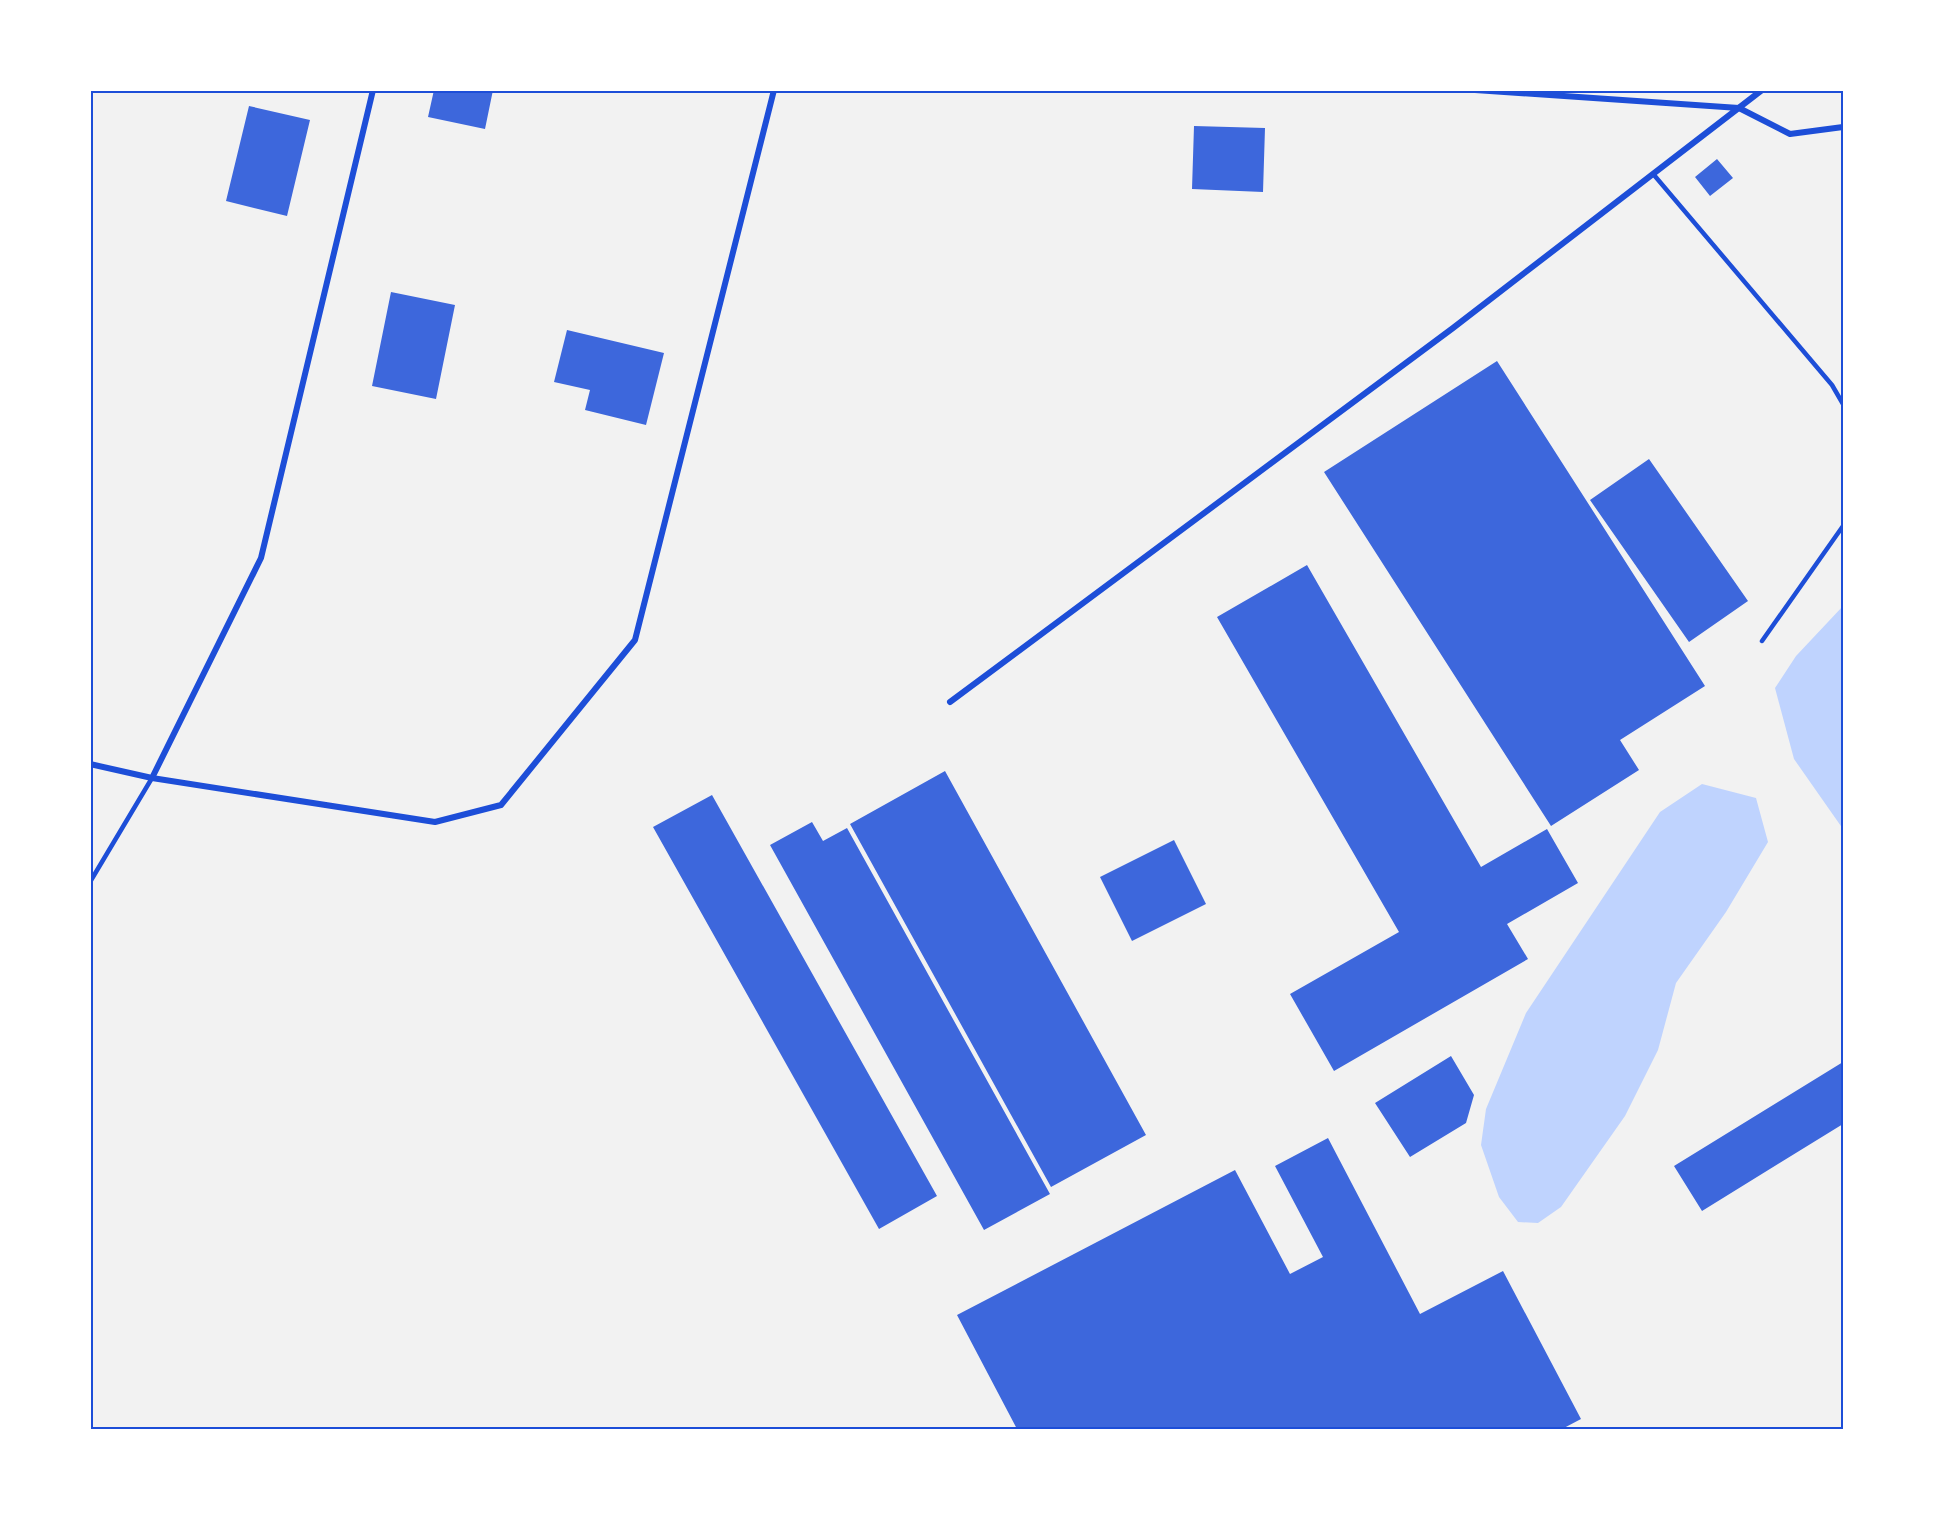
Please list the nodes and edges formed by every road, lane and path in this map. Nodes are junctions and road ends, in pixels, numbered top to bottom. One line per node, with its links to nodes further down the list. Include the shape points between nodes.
1 (373, 90): 13 (street, via 261,558)
2 (774, 90): 13 (street, via 635,640 501,805 435,822)
3 (1476, 90): 5 (street)
4 (1762, 90): 5 (street)
5 (1739, 108): 6 (street, via 1790,134); 7 (street)
6 (1843, 127)
7 (1654, 175): 8 (lane, via 1832,385); 11 (street)
8 (1843, 404)
9 (1843, 526): 10 (lane)
10 (1762, 641)
11 (950, 702)
12 (90, 764): 13 (street)
13 (152, 778): 14 (lane)
14 (90, 882)

